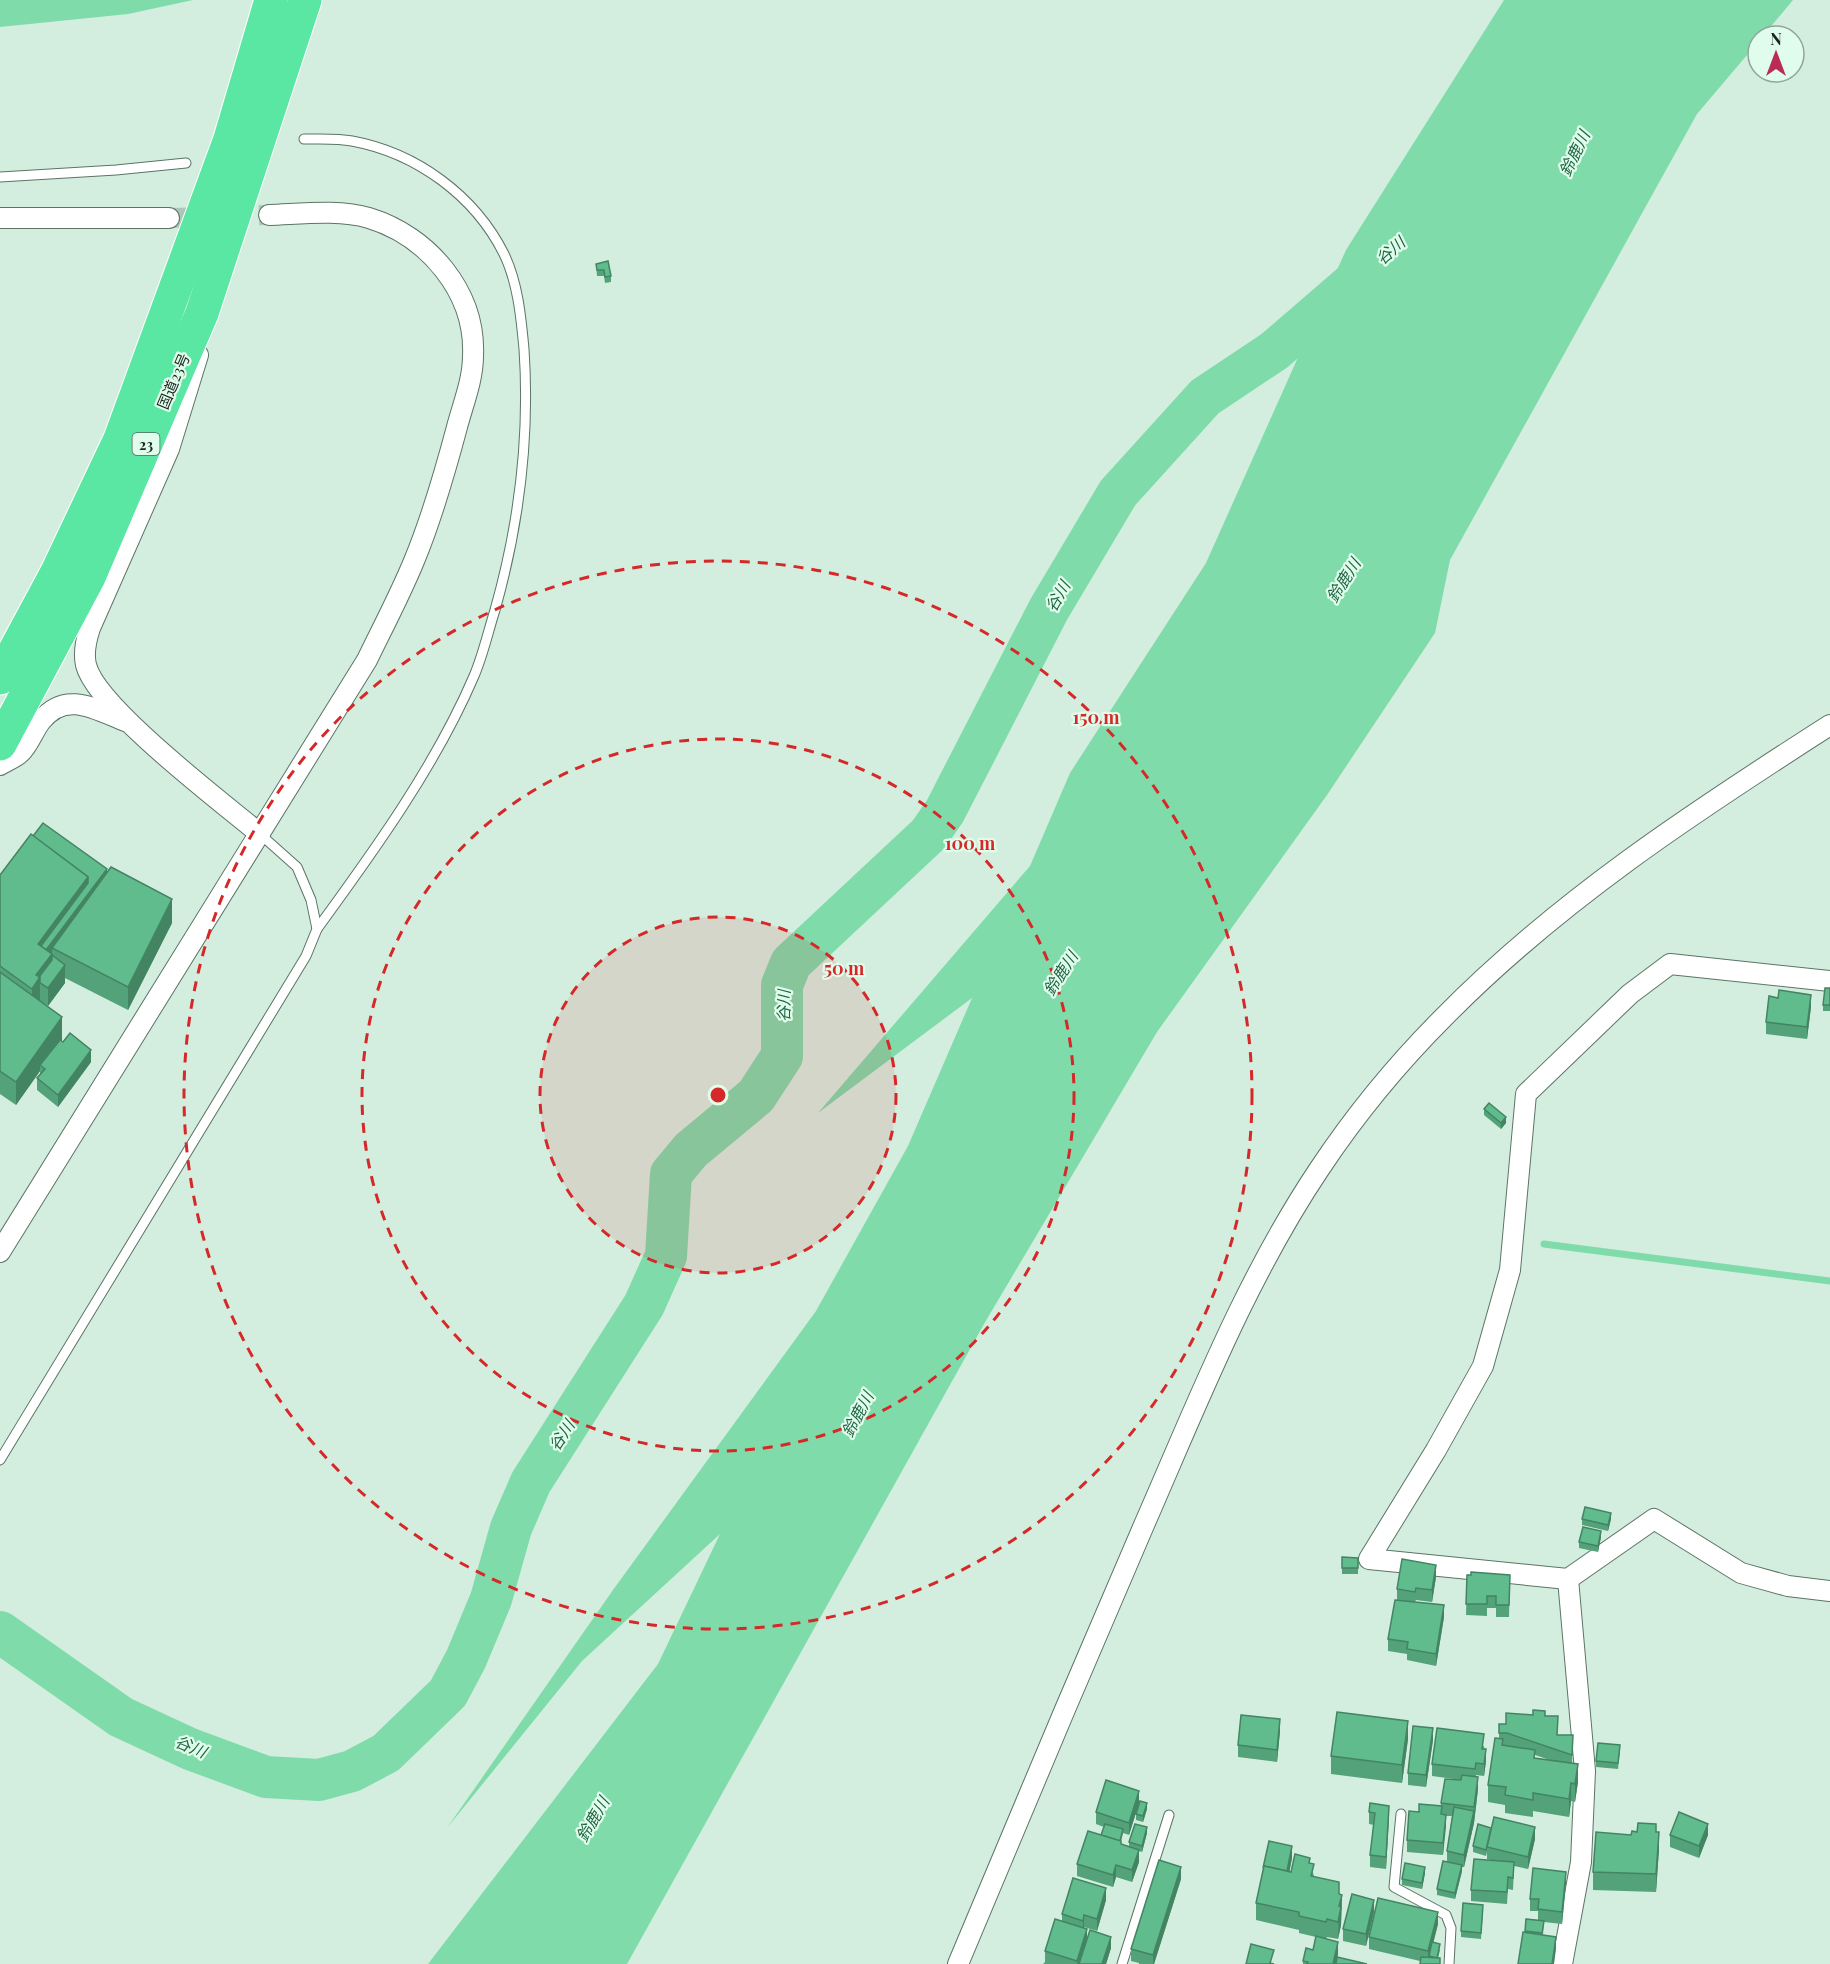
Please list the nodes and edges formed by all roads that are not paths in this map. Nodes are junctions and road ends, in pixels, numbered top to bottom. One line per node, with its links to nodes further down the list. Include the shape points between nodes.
1 (272, 0): 10 (highway, 国道23号 / 23, via 230,139 120,440 57,572)
2 (305, 0): 9 (highway, 国道23号 / 23)
3 (304, 139): 16 (lane, via 350,140 392,152 461,194 479,214 505,255 514,281 523,332 526,416 512,544 475,674 433,756)
4 (186, 163): 5 (lane)
5 (0, 177)
6 (269, 215): 15 (street, via 367,217 398,229 423,245 443,266 462,300 470,321 473,357 445,470 415,560 367,660)
7 (0, 218): 8 (street)
8 (169, 218)
9 (202, 314): 11 (street, via 197,363 169,449 107,585 84,647 91,675); 13 (highway, 国道23号 / 23, via 89,577)
10 (0, 678)
11 (128, 722): 14 (street, via 88,706 68,703 54,707 21,753); 15 (street)
12 (1830, 725): 24 (street, via 1613,870 1547,922 1443,1018 1378,1092 1320,1167 1255,1278 1195,1407)
13 (0, 744)
14 (0, 765)
15 (260, 834): 16 (lane, via 297,867 311,900); 18 (street)
16 (317, 929): 19 (lane, via 306,956)
17 (1830, 981): 20 (street, via 1670,964 1630,994 1526,1094 1510,1270 1483,1366 1370,1559)
18 (0, 1252)
19 (0, 1460)
20 (1568, 1579): 21 (street, via 1654,1520 1741,1573 1788,1586); 27 (street, via 1585,1771 1581,1862)
21 (1830, 1591)
22 (1401, 1814): 26 (lane, via 1394,1887 1446,1915 1450,1928)
23 (1169, 1815): 25 (lane)
24 (958, 1964)
25 (1122, 1964)
26 (1449, 1964)
27 (1562, 1964)

